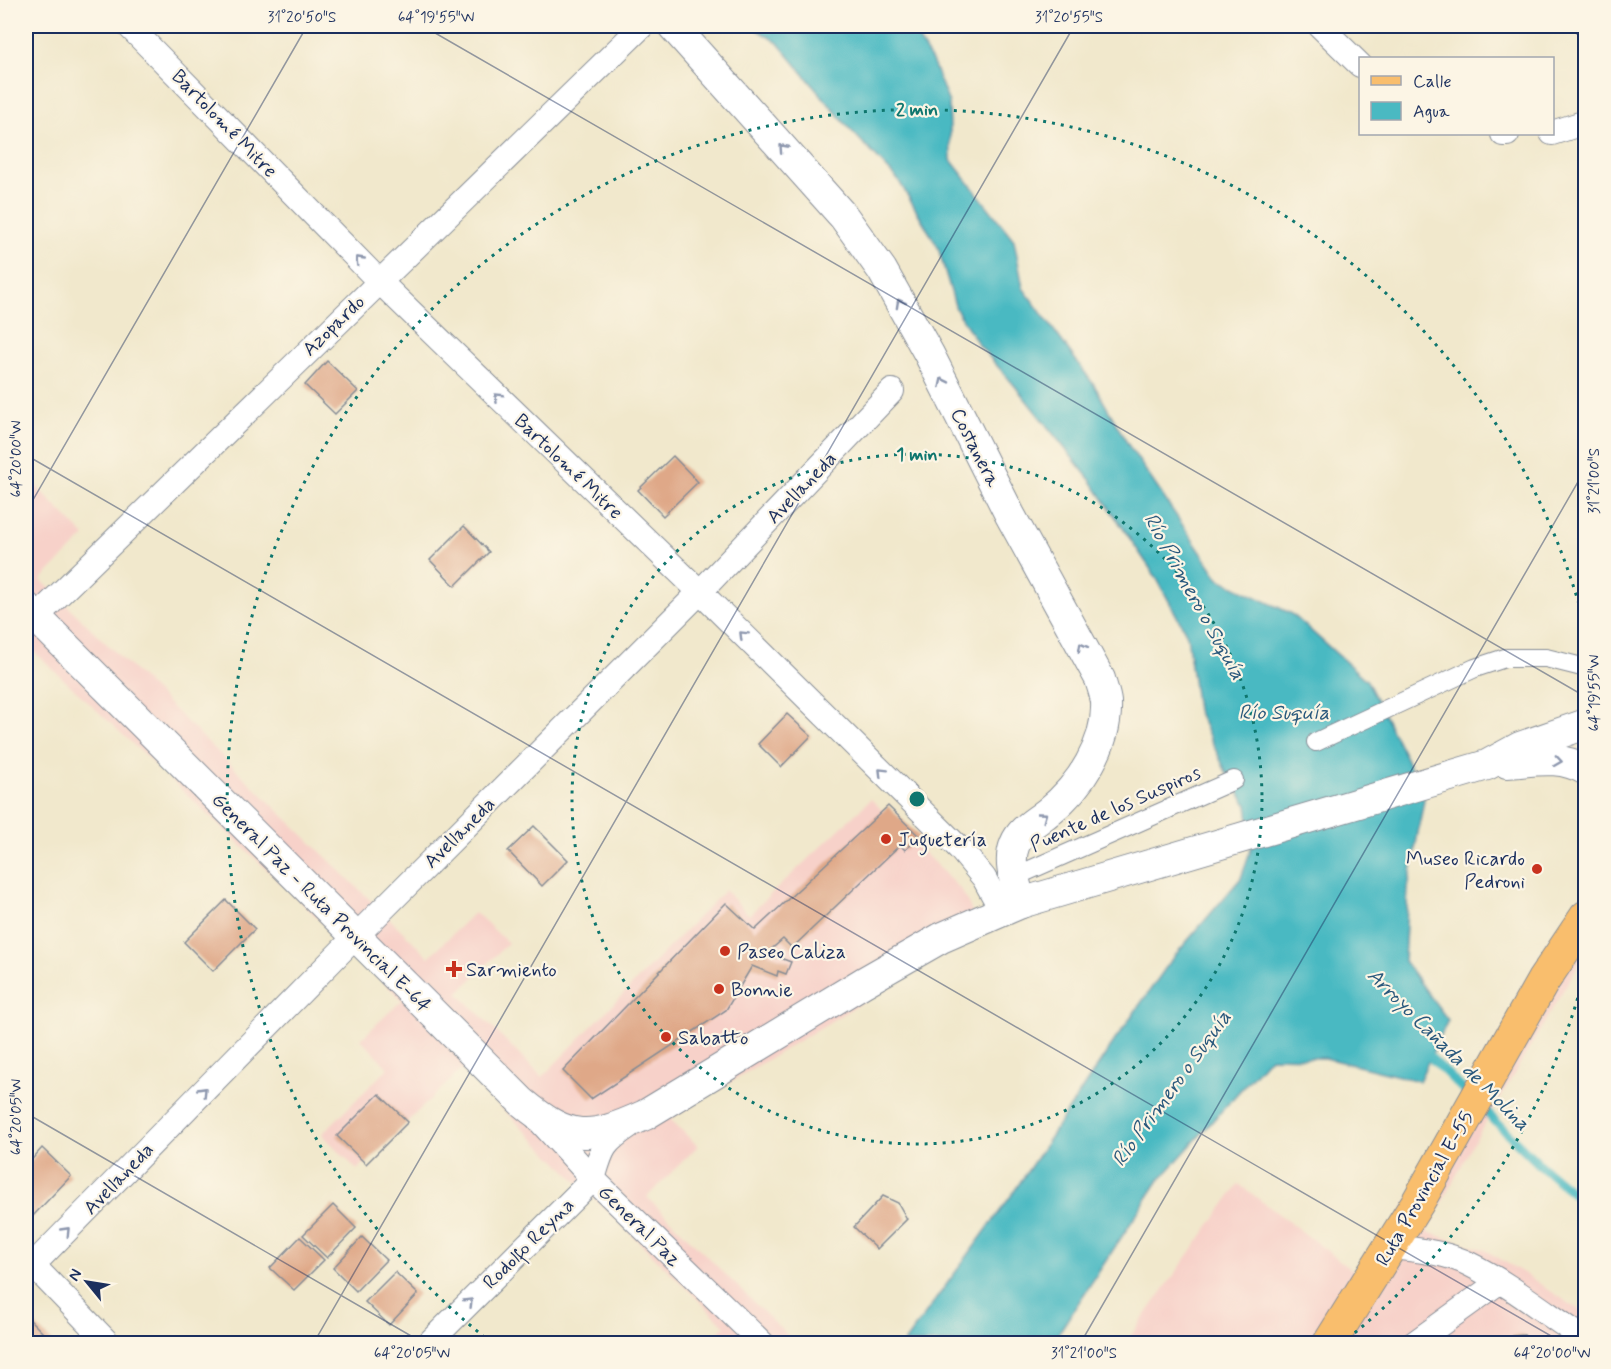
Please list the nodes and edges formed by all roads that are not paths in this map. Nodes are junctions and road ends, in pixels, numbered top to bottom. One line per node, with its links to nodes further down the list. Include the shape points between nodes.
1 (129, 26): 8 (street, Bartolomé Mitre, one-way to 1)
2 (642, 26): 8 (street, Azopardo)
3 (673, 26): 18 (street, Costanera, one-way to 3, via 1014,845 1022,832 1077,783 1102,734 1106,699 1100,680 882,270 844,217)
4 (1320, 26): 5 (street)
5 (1359, 64)
6 (1586, 122): 7 (street)
7 (1554, 132)
8 (379, 280): 10 (street, Bartolomé Mitre, one-way to 8); 11 (street, Azopardo)
9 (892, 392): 10 (street, Avellaneda)
10 (700, 592): 18 (street, Bartolomé Mitre, one-way to 10, via 984,878 960,849); 20 (street, Avellaneda)
11 (29, 617): 20 (street, General Paz - Ruta Provincial E-64)
12 (1586, 670): 14 (street, via 1546,658 1504,658)
13 (1586, 724): 15 (street, via 1520,747)
14 (1316, 742)
15 (1486, 765): 16 (street, one-way to 16, via 1547,759); 18 (street, General Paz - Ruta Provincial E-64, via 1138,868)
16 (1586, 770)
17 (1234, 780): 18 (street, Puente de los Suspiros, via 1125,829)
18 (1012, 897): 22 (street, General Paz - Ruta Provincial E-64)
19 (1581, 928): 24 (main road, Ruta Provincial E-55, via 1514,1029)
20 (357, 935): 21 (street, General Paz - Ruta Provincial E-64); 25 (street, Avellaneda, one-way to 20)
21 (522, 1102): 22 (street, General Paz - Ruta Provincial E-64, via 556,1127 583,1134 612,1129); 23 (street, General Paz)
22 (645, 1115): 23 (street, Rodolfo Reyna, via 609,1139)
23 (593, 1179): 29 (street, Rodolfo Reyna, one-way to 23); 30 (street, General Paz)
24 (1392, 1247): 26 (street, via 1468,1263); 31 (main road, Ruta Provincial E-55)
25 (28, 1265): 28 (street)
26 (1499, 1282): 27 (street); 32 (street)
27 (1586, 1340)
28 (109, 1344)
29 (428, 1344)
30 (763, 1344)
31 (1329, 1344)
32 (1413, 1344)

